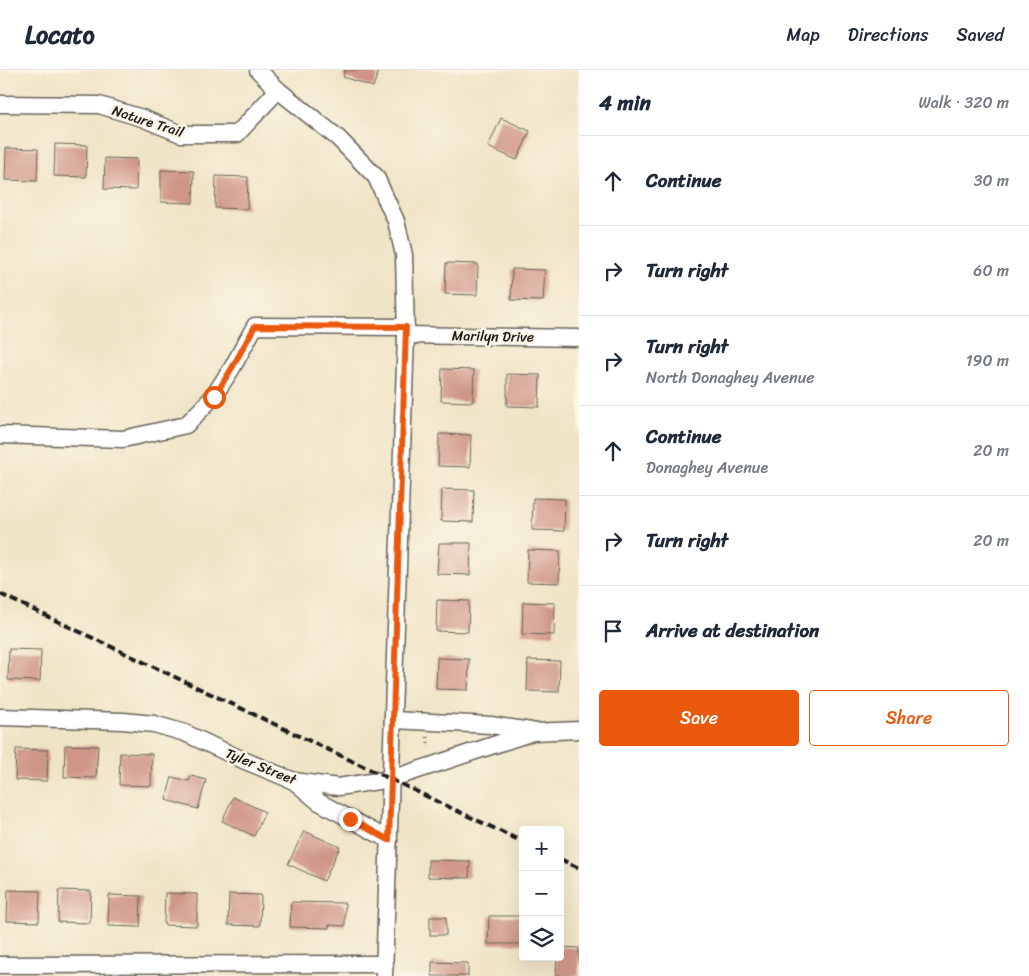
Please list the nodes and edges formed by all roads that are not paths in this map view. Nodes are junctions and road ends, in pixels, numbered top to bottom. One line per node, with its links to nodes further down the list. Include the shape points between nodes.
1 (258, 70): 2 (street)
2 (278, 90): 3 (street, Nature Trail, via 237,134 181,134 99,105); 4 (street, via 338,138 376,177 396,221 404,255)
3 (0, 104)
4 (406, 331): 5 (street, Marilyn Drive); 6 (street, Marilyn Drive, via 255,326 214,397 186,424 123,439); 8 (street)
5 (579, 338)
6 (0, 435)
7 (0, 717): 12 (street, Tyler Street, via 154,724 185,733)
8 (393, 720): 10 (street, via 491,725); 11 (street)
9 (579, 730): 10 (street, Tyler Street)
10 (533, 732): 11 (street, Tyler Street)
11 (391, 779): 12 (street, Tyler Street, via 338,787); 13 (street)
12 (294, 781): 13 (street, via 319,802)
13 (389, 840): 15 (street)
14 (0, 965): 15 (street)
15 (384, 970)

